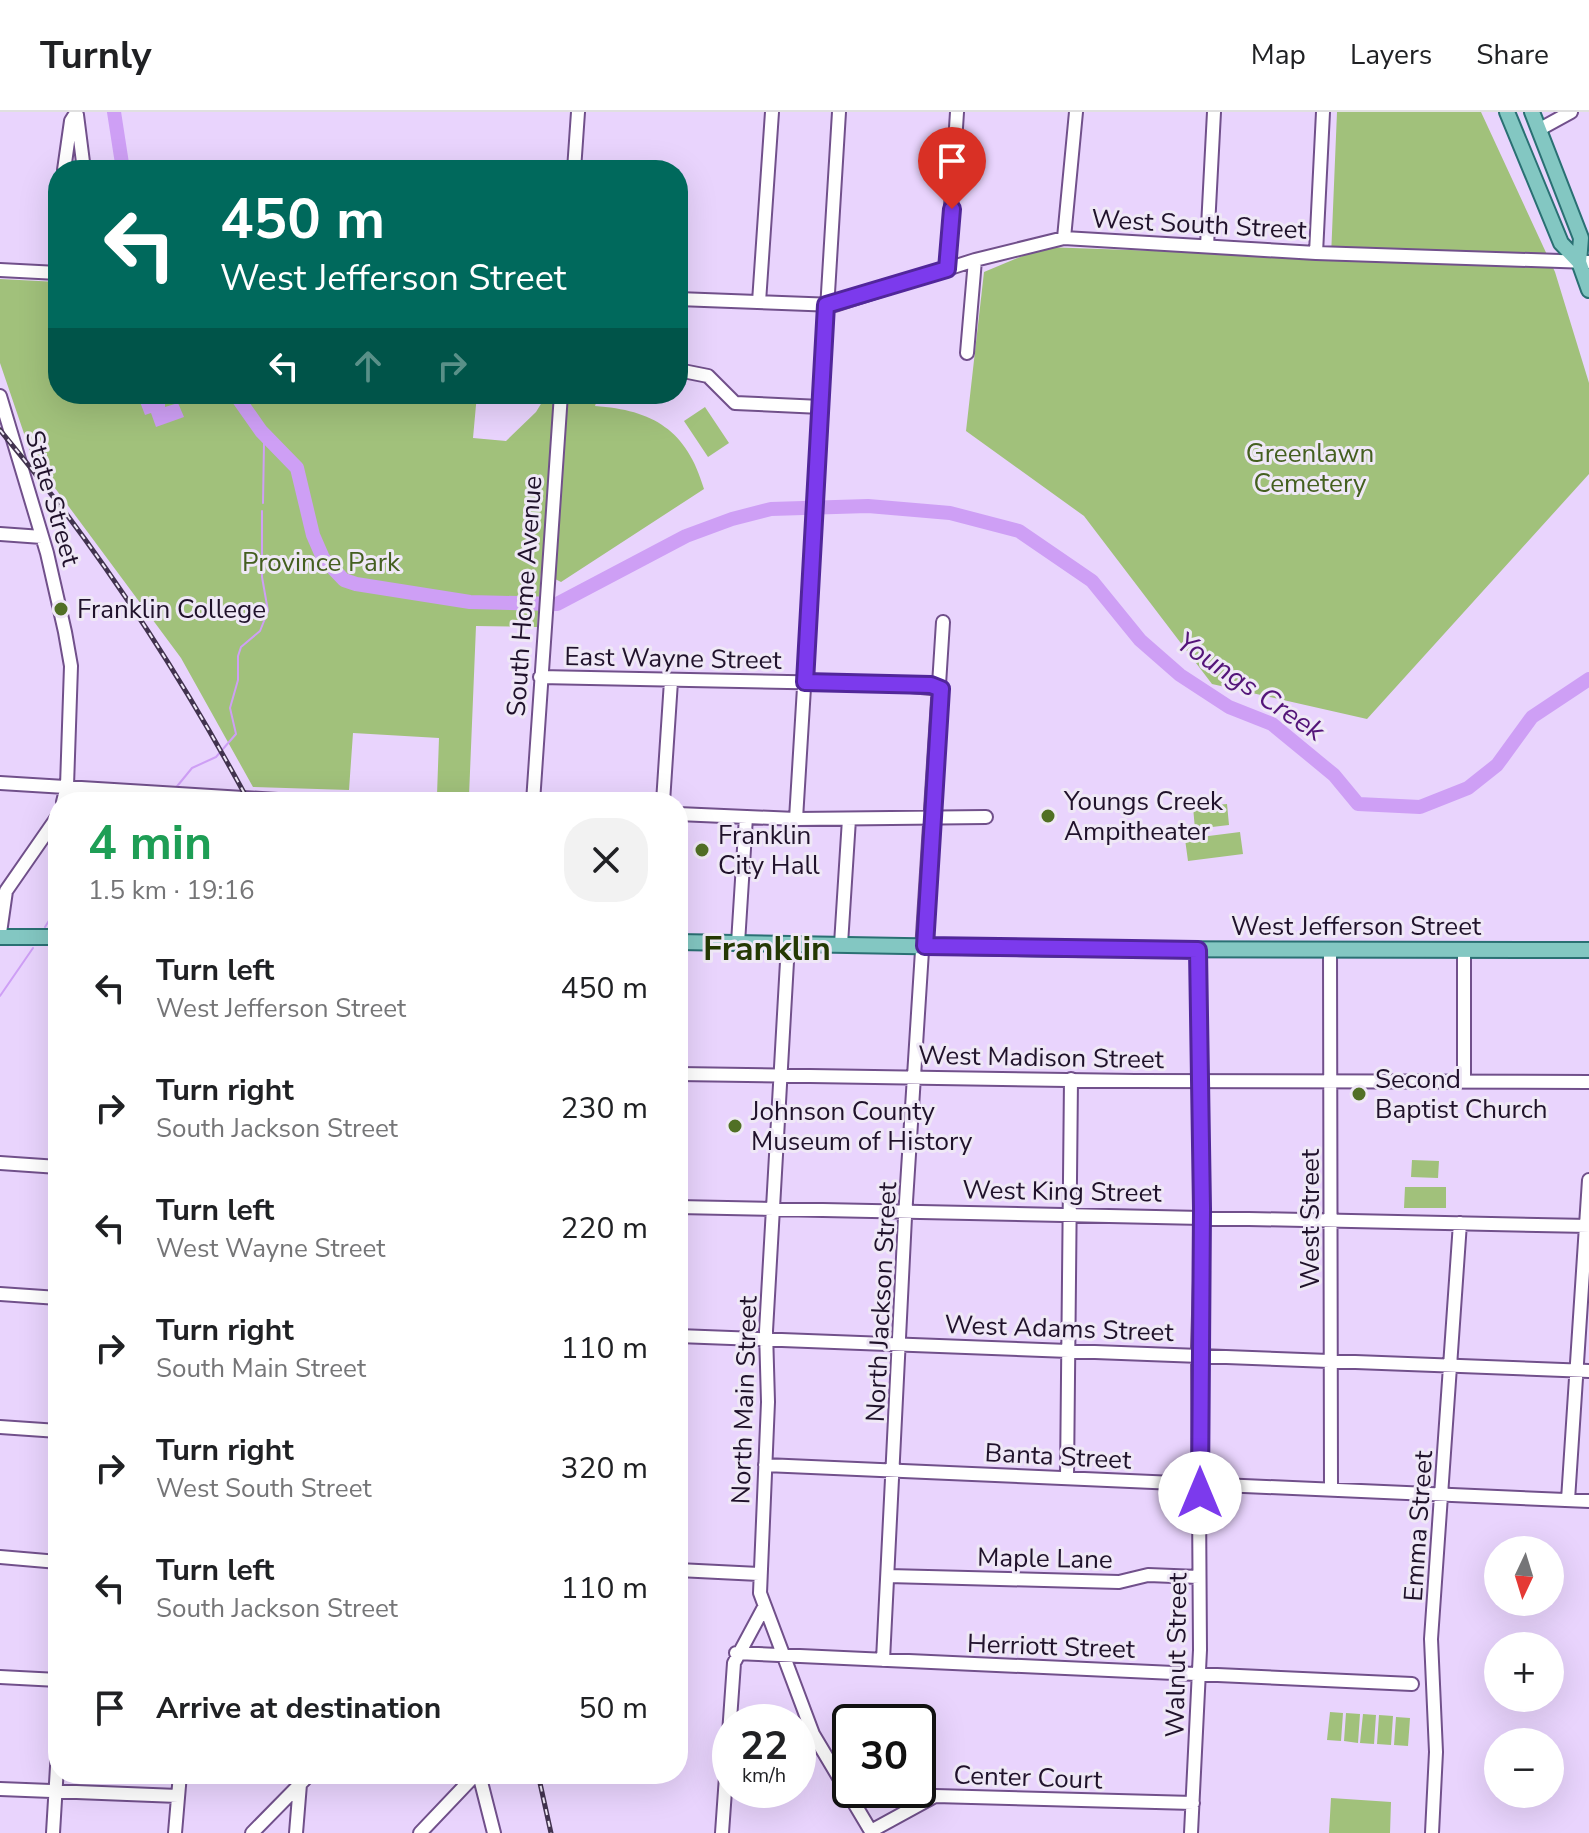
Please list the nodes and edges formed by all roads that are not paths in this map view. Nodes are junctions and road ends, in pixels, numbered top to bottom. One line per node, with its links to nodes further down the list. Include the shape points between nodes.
1 (76, 112): 13 (street); 14 (street)
2 (578, 112): 15 (street)
3 (772, 112): 26 (street)
4 (839, 112): 27 (street)
5 (957, 112): 21 (street)
6 (1076, 112): 16 (street)
7 (1214, 112): 17 (street)
8 (1323, 112): 18 (street)
9 (1507, 112): 20 (main road, via 1561,243)
10 (1532, 112): 12 (main road)
11 (1571, 112): 12 (street)
12 (1540, 129): 20 (main road)
13 (65, 160)
14 (83, 160)
15 (575, 160)
16 (1064, 238): 17 (street, West South Street); 19 (street, West South Street)
17 (1207, 246): 18 (street, West South Street)
18 (1316, 253): 20 (street, West South Street)
19 (975, 260): 21 (street, West South Street); 28 (street)
20 (1586, 260): 24 (main road)
21 (947, 269): 27 (street, West South Street)
22 (0, 270): 23 (street)
23 (48, 272)
24 (1589, 290)
25 (688, 299): 26 (street, West South Street)
26 (759, 302): 27 (street, West South Street)
27 (826, 305): 32 (street)
28 (967, 353)
29 (688, 372): 32 (street, via 708,376 735,403)
30 (0, 396): 34 (street, State Street)
31 (560, 404): 36 (street, South Home Avenue)
32 (821, 407): 38 (street)
33 (0, 534): 34 (street)
34 (42, 537): 41 (street, State Street, via 71,666)
35 (943, 622): 39 (street, North Jackson Street)
36 (540, 677): 37 (street, East Wayne Street); 44 (street, South Home Avenue)
37 (671, 681): 38 (street, East Wayne Street); 45 (street)
38 (805, 682): 39 (street, East Wayne Street); 50 (street)
39 (941, 689): 48 (street, North Jackson Street)
40 (0, 783): 41 (street)
41 (67, 786): 42 (street, State Street); 43 (street)
42 (66, 792)
43 (141, 792)
44 (534, 792)
45 (664, 792)
46 (688, 814): 47 (street)
47 (746, 817): 50 (street); 56 (street)
48 (932, 817): 49 (street); 51 (street); 59 (street, North Jackson Street)
49 (986, 817)
50 (796, 819): 51 (street)
51 (849, 819): 58 (street)
52 (48, 830): 53 (street, via 6,891)
53 (0, 935): 54 (main road)
54 (48, 937)
55 (688, 942): 56 (main road, West Jefferson Street)
56 (738, 943): 57 (main road, West Jefferson Street)
57 (788, 944): 58 (main road, West Jefferson Street); 65 (street, North Main Street)
58 (841, 944): 59 (main road, West Jefferson Street)
59 (925, 946): 61 (main road, West Jefferson Street); 66 (street, North Jackson Street)
60 (1330, 949): 61 (main road, West Jefferson Street); 62 (main road, West Jefferson Street); 69 (street, West Street)
61 (1198, 950): 68 (street, Walnut Street)
62 (1464, 950): 63 (main road, West Jefferson Street); 70 (street)
63 (1589, 950)
64 (688, 1074): 65 (street, West Madison Street)
65 (781, 1075): 66 (street, West Madison Street); 76 (street, North Main Street)
66 (915, 1078): 67 (street, West Madison Street); 77 (street, North Jackson Street)
67 (1071, 1079): 68 (street, West Madison Street); 78 (street)
68 (1201, 1080): 69 (street, West Madison Street); 79 (street, Walnut Street)
69 (1332, 1081): 70 (street, West Madison Street); 80 (street, West Street)
70 (1464, 1081): 71 (street, West Madison Street)
71 (1589, 1082)
72 (0, 1163): 73 (street)
73 (48, 1166)
74 (1589, 1180): 82 (street)
75 (688, 1207): 76 (street, West King Street)
76 (773, 1207): 77 (street, West King Street); 86 (street, North Main Street)
77 (906, 1209): 78 (street, West King Street); 87 (street, North Jackson Street)
78 (1070, 1215): 79 (street, West King Street); 88 (street)
79 (1202, 1216): 80 (street, West King Street); 89 (street, Walnut Street)
80 (1333, 1221): 81 (street, West King Street); 90 (street, West Street)
81 (1460, 1223): 82 (street, West King Street); 91 (street, Emma Street)
82 (1588, 1226): 92 (street)
83 (0, 1294): 84 (street)
84 (48, 1297)
85 (688, 1336): 86 (street, West Adams Street)
86 (767, 1339): 87 (street, West Adams Street); 95 (street, North Main Street)
87 (899, 1344): 88 (street, West Adams Street); 96 (street, North Jackson Street)
88 (1069, 1350): 89 (street, West Adams Street); 97 (street)
89 (1198, 1356): 90 (street, West Adams Street); 98 (street, Walnut Street)
90 (1332, 1360): 91 (street, West Adams Street); 99 (street, West Street)
91 (1451, 1365): 92 (street, West Adams Street); 100 (street, Emma Street)
92 (1582, 1370): 101 (street)
93 (0, 1427): 94 (street)
94 (48, 1430)
95 (765, 1465): 96 (street, Banta Street); 106 (street, North Main Street)
96 (895, 1470): 97 (street, Banta Street); 107 (street, North Jackson Street)
97 (1067, 1478): 98 (street, Banta Street)
98 (1200, 1484): 99 (street, Banta Street); 108 (street, Walnut Street)
99 (1331, 1490): 100 (street, Banta Street)
100 (1442, 1494): 101 (street, Banta Street); 136 (street, Emma Street, via 1431,1639 1436,1752)
101 (1568, 1500): 102 (street, Banta Street)
102 (1589, 1501)
103 (0, 1557): 104 (street)
104 (48, 1561)
105 (688, 1570): 106 (street)
106 (759, 1574): 109 (street, North Main Street)
107 (888, 1576): 108 (street, Maple Lane, via 1119,1582 1148,1575); 112 (street, North Jackson Street)
108 (1199, 1577): 113 (street, Walnut Street)
109 (763, 1609): 110 (street); 111 (street, North Main Street)
110 (736, 1653): 111 (street, Herriott Street); 134 (street)
111 (781, 1656): 112 (street, Herriott Street); 127 (street, North Main Street, via 820,1749)
112 (883, 1660): 113 (street, Herriott Street)
113 (1200, 1674): 116 (street, Herriott Street); 126 (street, Walnut Street)
114 (0, 1677): 115 (street)
115 (48, 1679)
116 (1412, 1684)
117 (56, 1784): 124 (street)
118 (179, 1784): 125 (street)
119 (296, 1784): 130 (street)
120 (300, 1784): 131 (street)
121 (468, 1784): 132 (street)
122 (481, 1784): 133 (street)
123 (0, 1789): 124 (street)
124 (56, 1791): 125 (street); 128 (street)
125 (178, 1796): 129 (street)
126 (1193, 1803): 127 (street, Center Court, via 935,1796); 135 (street, Walnut Street)
127 (872, 1832)
128 (53, 1833)
129 (175, 1833)
130 (252, 1833)
131 (296, 1833)
132 (420, 1833)
133 (494, 1833)
134 (722, 1833)
135 (1191, 1833)
136 (1432, 1833)

